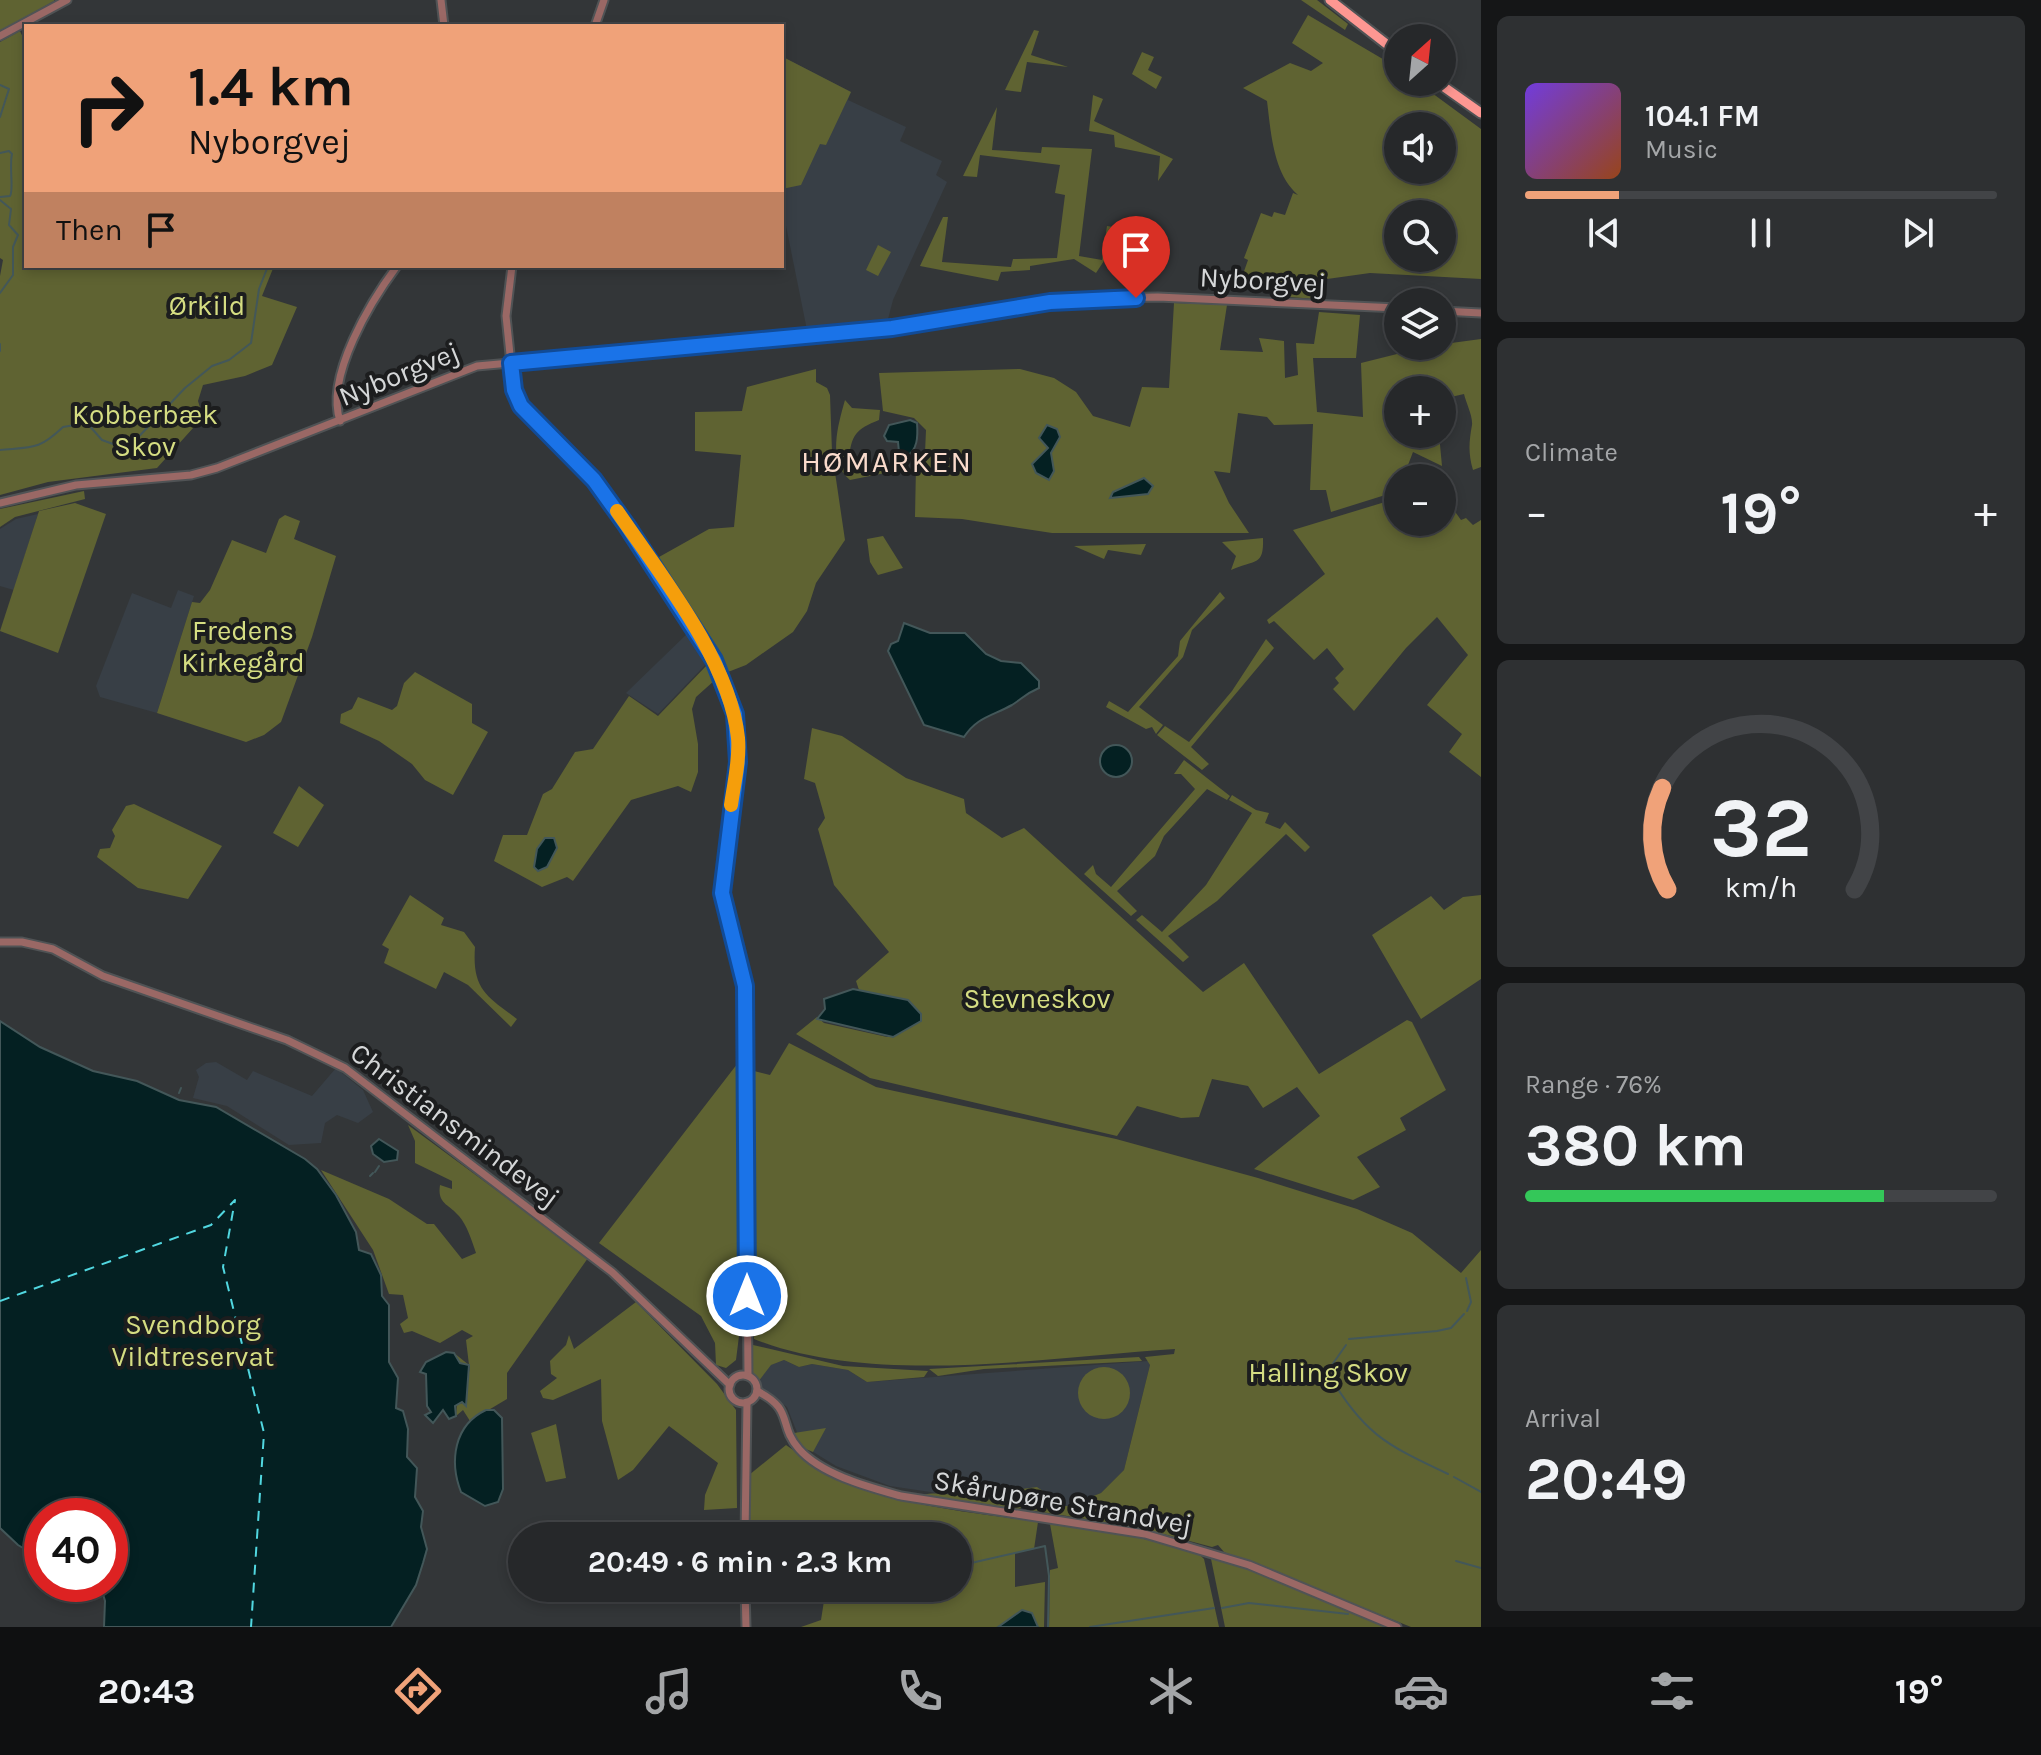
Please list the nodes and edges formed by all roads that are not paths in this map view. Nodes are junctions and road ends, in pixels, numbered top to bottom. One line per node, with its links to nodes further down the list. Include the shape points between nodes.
1 (67, 0): 7 (street)
2 (441, 0): 5 (street)
3 (604, 0): 6 (street)
4 (1330, 0): 8 (main road)
5 (444, 24)
6 (596, 24)
7 (0, 36)
8 (1384, 42)
9 (1456, 95): 10 (main road)
10 (1481, 113)
11 (396, 268): 17 (street, via 351,342 336,405)
12 (512, 268): 16 (street, via 506,316)
13 (1384, 307): 16 (street, Nyborgvej, via 1091,298 892,328)
14 (1456, 312): 15 (street)
15 (1481, 313)
16 (511, 363): 17 (street, Nyborgvej, via 467,369); 20 (street, via 521,406 594,480 635,538 714,660 735,714 738,762 722,885 745,986 748,1339)
17 (340, 421): 18 (street, Nyborgvej, via 191,475 76,485)
18 (0, 503)
19 (0, 942): 20 (street, Christiansmindevej, via 53,949 103,976 276,1036 340,1065 585,1250 708,1366)
20 (738, 1379): 21 (street, via 755,1382); 22 (street, via 732,1397)
21 (756, 1394): 22 (street); 26 (street, Skårupøre Strandvej, via 786,1418 800,1450 869,1487 1145,1534 1249,1565)
22 (743, 1402): 23 (street)
23 (745, 1522)
24 (745, 1602): 25 (street)
25 (746, 1627)
26 (1397, 1627)

